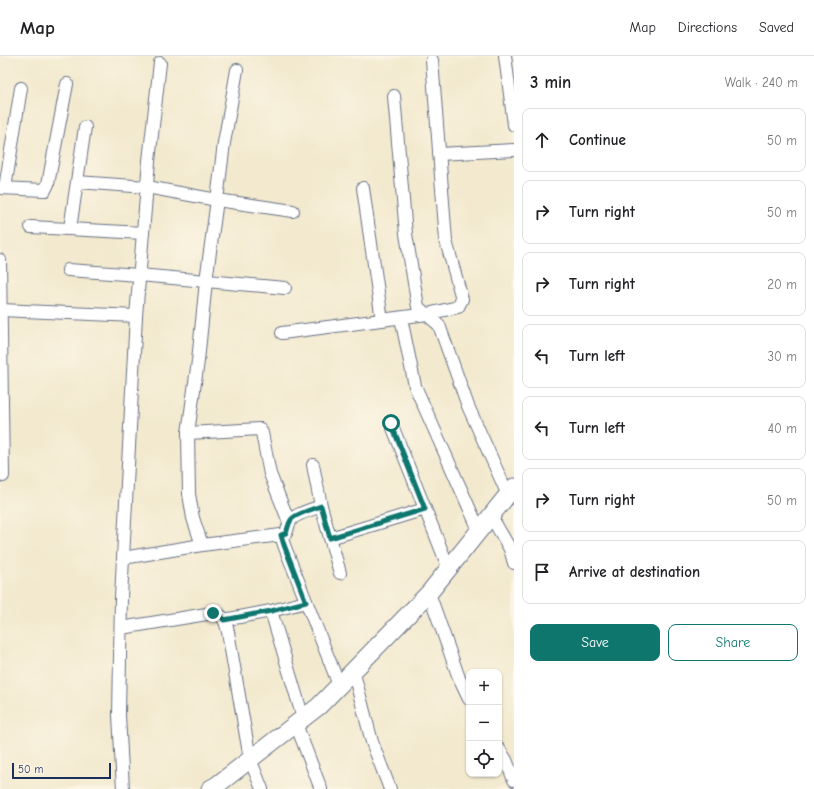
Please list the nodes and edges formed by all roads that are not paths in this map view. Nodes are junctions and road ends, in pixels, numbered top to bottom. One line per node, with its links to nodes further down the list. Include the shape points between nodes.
1 (505, 56): 8 (street)
2 (432, 60): 11 (street)
3 (160, 63): 13 (street)
4 (237, 70): 16 (street)
5 (67, 84): 14 (street, via 45,190)
6 (21, 88): 14 (street)
7 (394, 96): 27 (street, via 406,234 418,307)
8 (514, 125)
9 (85, 127): 12 (street)
10 (514, 150): 11 (street)
11 (439, 154): 27 (street, via 446,242 462,299 458,307)
12 (77, 182): 13 (street); 19 (street)
13 (147, 187): 16 (street); 20 (street)
14 (2, 188)
15 (363, 188): 30 (street)
16 (217, 200): 17 (street); 24 (street)
17 (293, 211)
18 (31, 227): 19 (street)
19 (70, 229): 20 (street)
20 (143, 233): 23 (street)
21 (0, 260): 26 (street)
22 (68, 270): 23 (street)
23 (139, 275): 24 (street); 28 (street)
24 (206, 281): 25 (street); 33 (street)
25 (285, 288)
26 (1, 310): 28 (street); 35 (street)
27 (427, 314): 29 (street); 36 (street, via 439,324 468,406)
28 (136, 316): 45 (street)
29 (401, 318): 30 (street); 41 (street, via 415,386)
30 (382, 320): 31 (street)
31 (282, 333)
32 (391, 423): 38 (street)
33 (188, 433): 40 (street, via 260,429 270,474); 44 (street, via 189,494)
34 (312, 465): 37 (street)
35 (3, 476)
36 (511, 491): 39 (street)
37 (321, 506): 40 (street, via 294,517); 43 (street)
38 (425, 509): 43 (street); 47 (street)
39 (491, 516): 41 (street); 46 (street, via 510,549)
40 (289, 522): 42 (street, via 286,533)
41 (479, 530): 47 (street)
42 (281, 535): 44 (street); 50 (street)
43 (330, 538): 48 (street)
44 (202, 546): 45 (street)
45 (124, 558): 53 (street)
46 (514, 564)
47 (449, 569): 49 (street)
48 (340, 573)
49 (429, 593): 54 (street); 56 (street)
50 (306, 602): 51 (street); 55 (street)
51 (271, 611): 52 (street); 57 (street)
52 (224, 620): 53 (street, via 220,614 213,613); 59 (street)
53 (121, 628): 61 (street, via 119,715)
54 (353, 670): 55 (street); 65 (street, via 372,742)
55 (340, 685): 57 (street)
56 (466, 693)
57 (299, 721): 59 (street); 64 (street)
58 (502, 754): 60 (street)
59 (250, 759): 62 (street); 63 (street)
60 (514, 780)
61 (123, 789)
62 (210, 789)
63 (262, 789)
64 (321, 789)
65 (390, 789)

